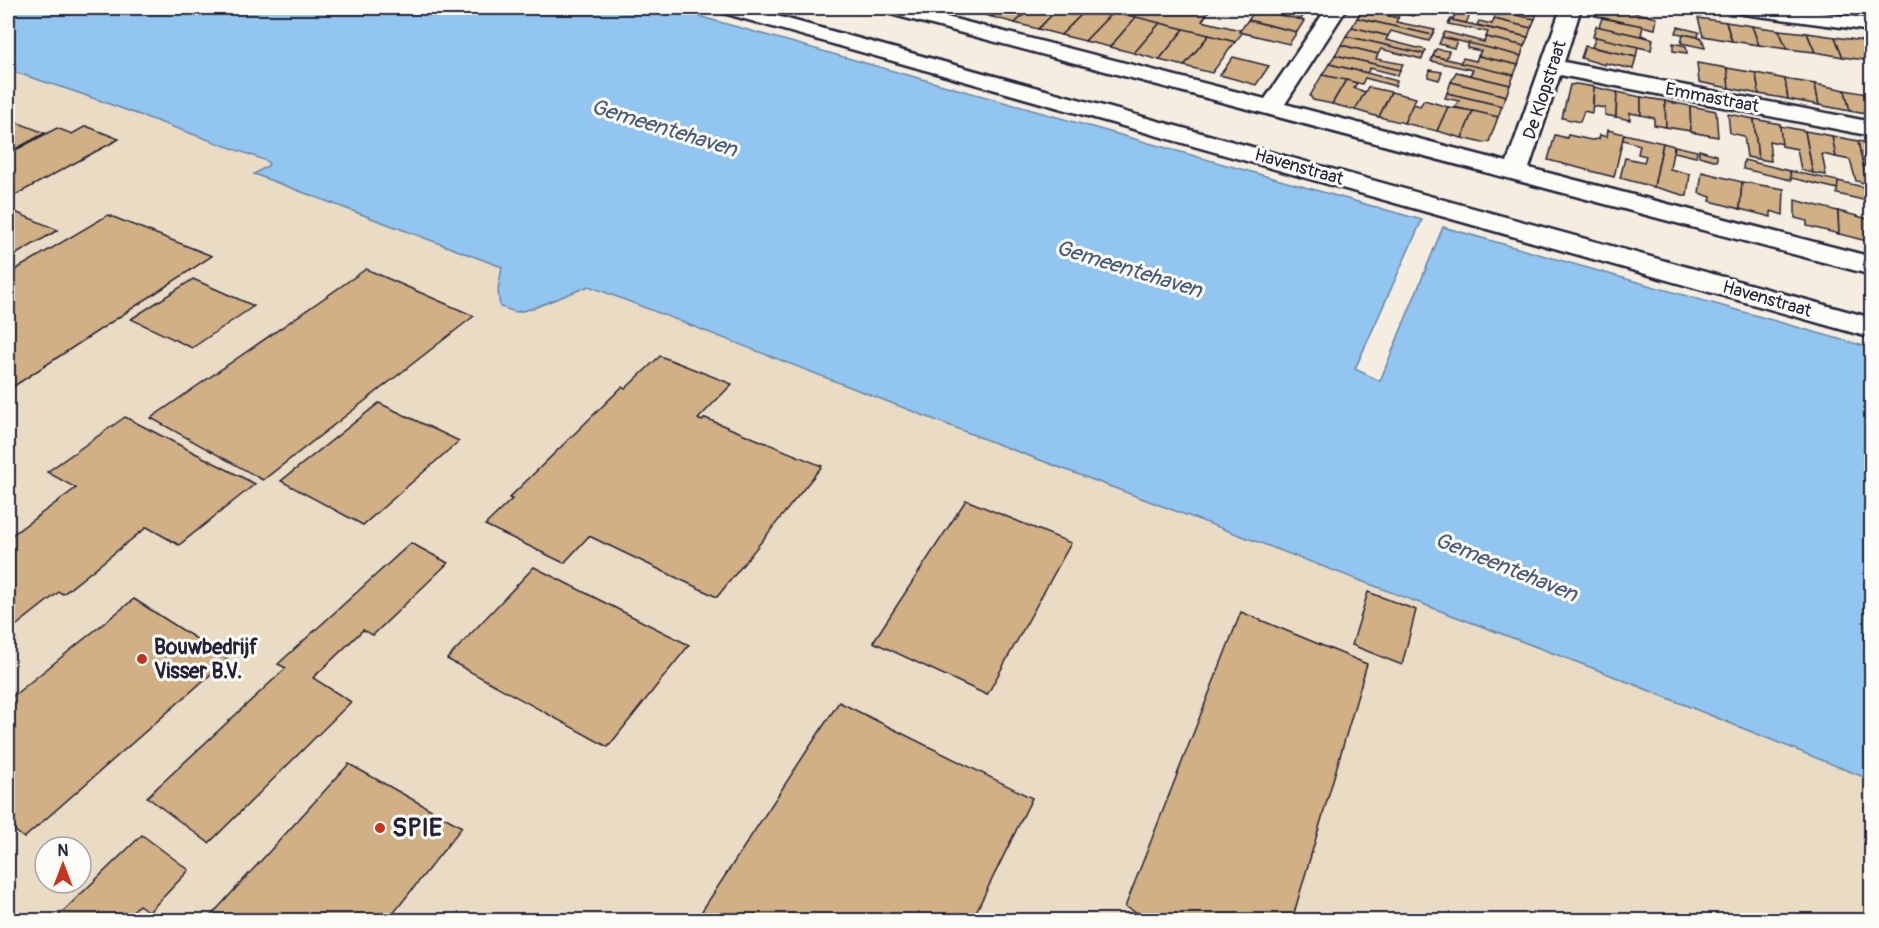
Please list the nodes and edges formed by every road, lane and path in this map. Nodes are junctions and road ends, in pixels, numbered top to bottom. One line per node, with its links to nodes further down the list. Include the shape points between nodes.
1 (727, 8): 13 (street, Havenstraat)
2 (890, 8): 6 (street)
3 (1337, 8): 9 (street)
4 (1571, 8): 8 (street, De Klopstraat)
5 (1743, 8): 7 (street)
6 (919, 11): 9 (street)
7 (1872, 25)
8 (1553, 67): 10 (street, Emmastraat); 11 (street, De Klopstraat)
9 (1270, 109): 11 (street)
10 (1872, 129)
11 (1516, 171): 12 (street)
12 (1872, 266)
13 (1872, 328)

